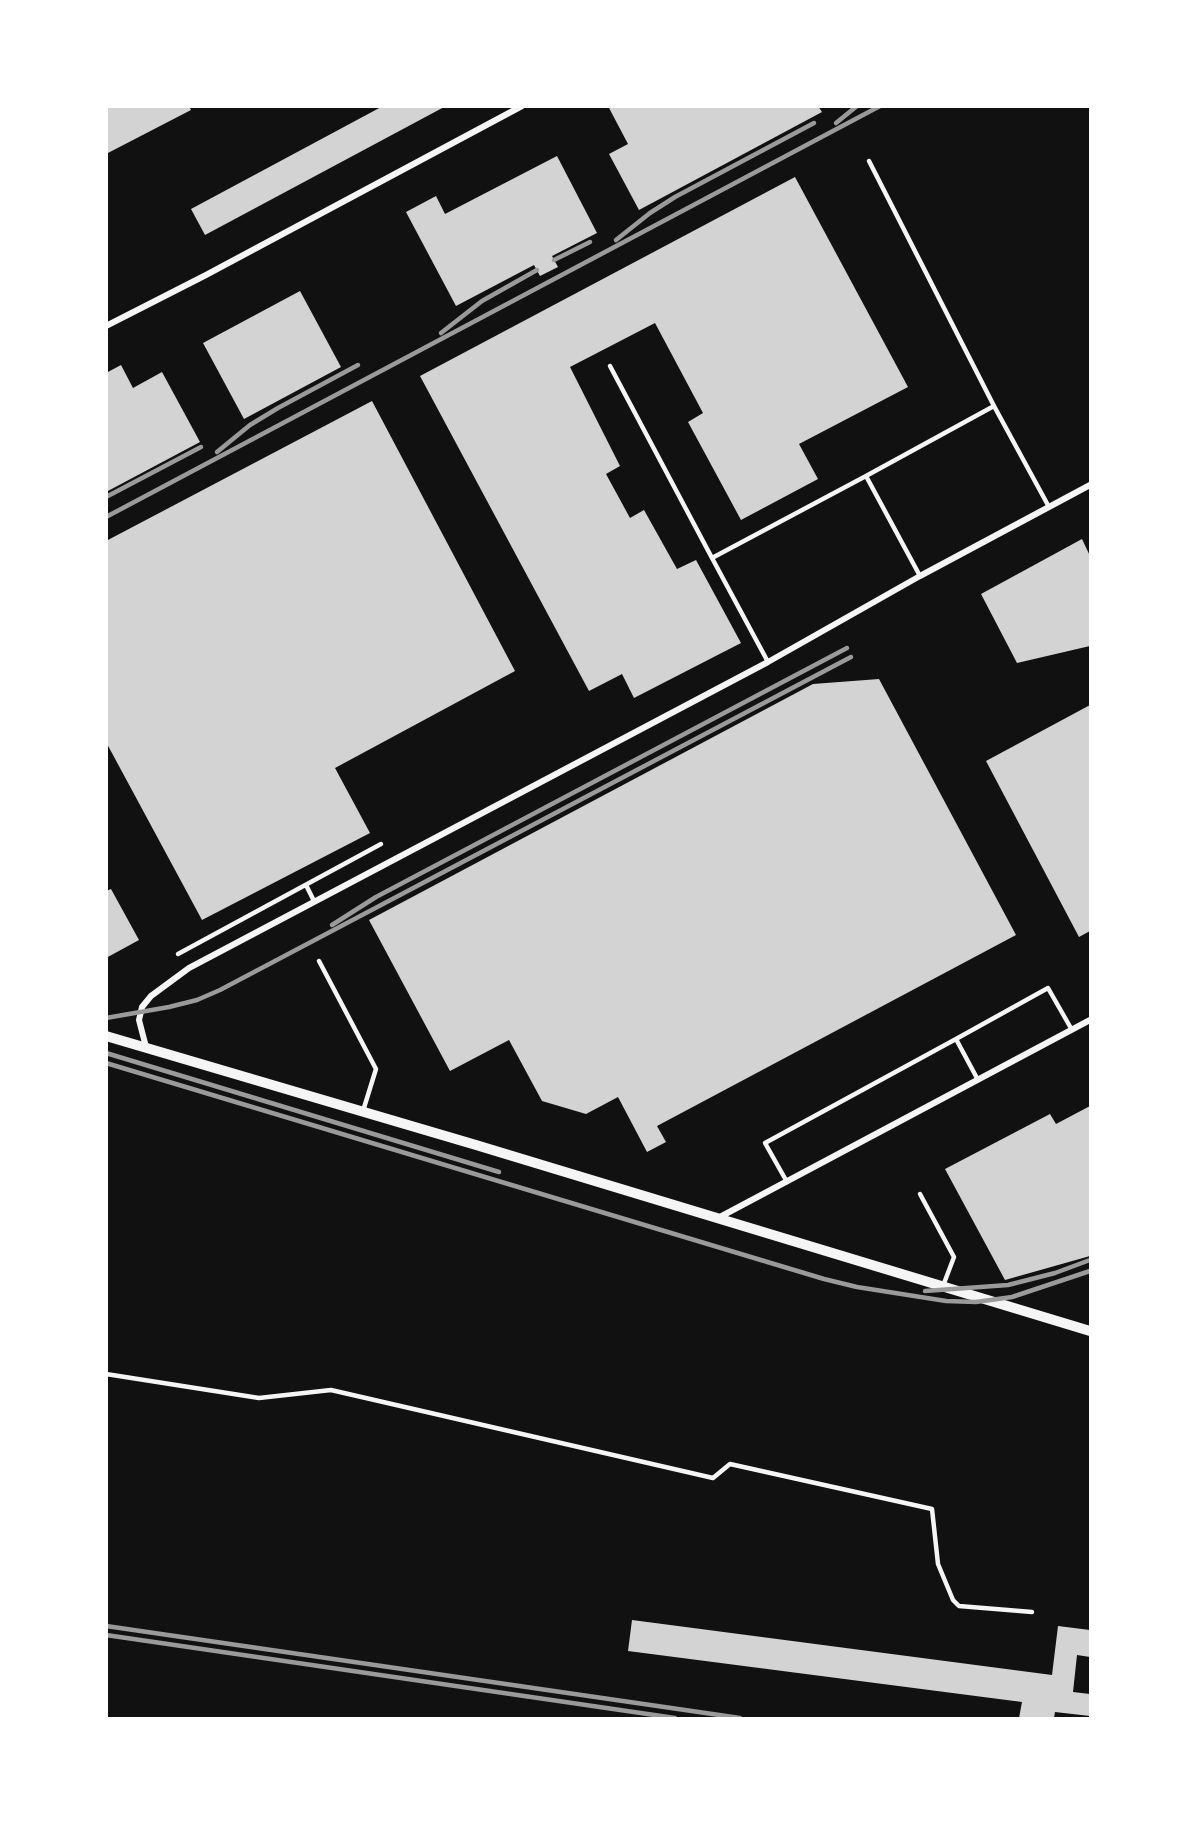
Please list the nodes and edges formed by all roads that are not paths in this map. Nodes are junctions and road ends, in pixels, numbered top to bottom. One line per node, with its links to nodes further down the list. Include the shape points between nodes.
1 (522, 106): 3 (street)
2 (869, 161): 5 (lane)
3 (106, 326)
4 (610, 366): 9 (lane)
5 (994, 406): 6 (lane); 8 (lane)
6 (866, 476): 9 (lane); 10 (lane)
7 (1090, 485): 8 (street)
8 (1049, 507): 10 (street)
9 (712, 558): 11 (lane)
10 (920, 576): 11 (street)
11 (768, 662): 14 (street)
12 (381, 844): 13 (lane)
13 (306, 885): 14 (lane); 15 (lane)
14 (314, 901): 21 (street, via 189,968 151,996 142,1007 139,1020)
15 (178, 954)
16 (320, 961): 23 (lane, via 376,1069)
17 (1090, 1020): 18 (street)
18 (1072, 1030): 20 (lane, via 1048,988); 22 (street)
19 (106, 1036): 21 (street)
20 (956, 1039): 22 (lane); 24 (lane, via 765,1143)
21 (147, 1048): 23 (street)
22 (978, 1080): 24 (street)
23 (363, 1112): 26 (street)
24 (787, 1182): 26 (street)
25 (920, 1194): 27 (lane, via 954,1257)
26 (718, 1218): 27 (street)
27 (943, 1286): 28 (street)
28 (1090, 1331)
29 (106, 1374): 30 (lane, via 259,1398 331,1390 713,1478 730,1464 932,1509 938,1564 959,1606)
30 (1032, 1612)

